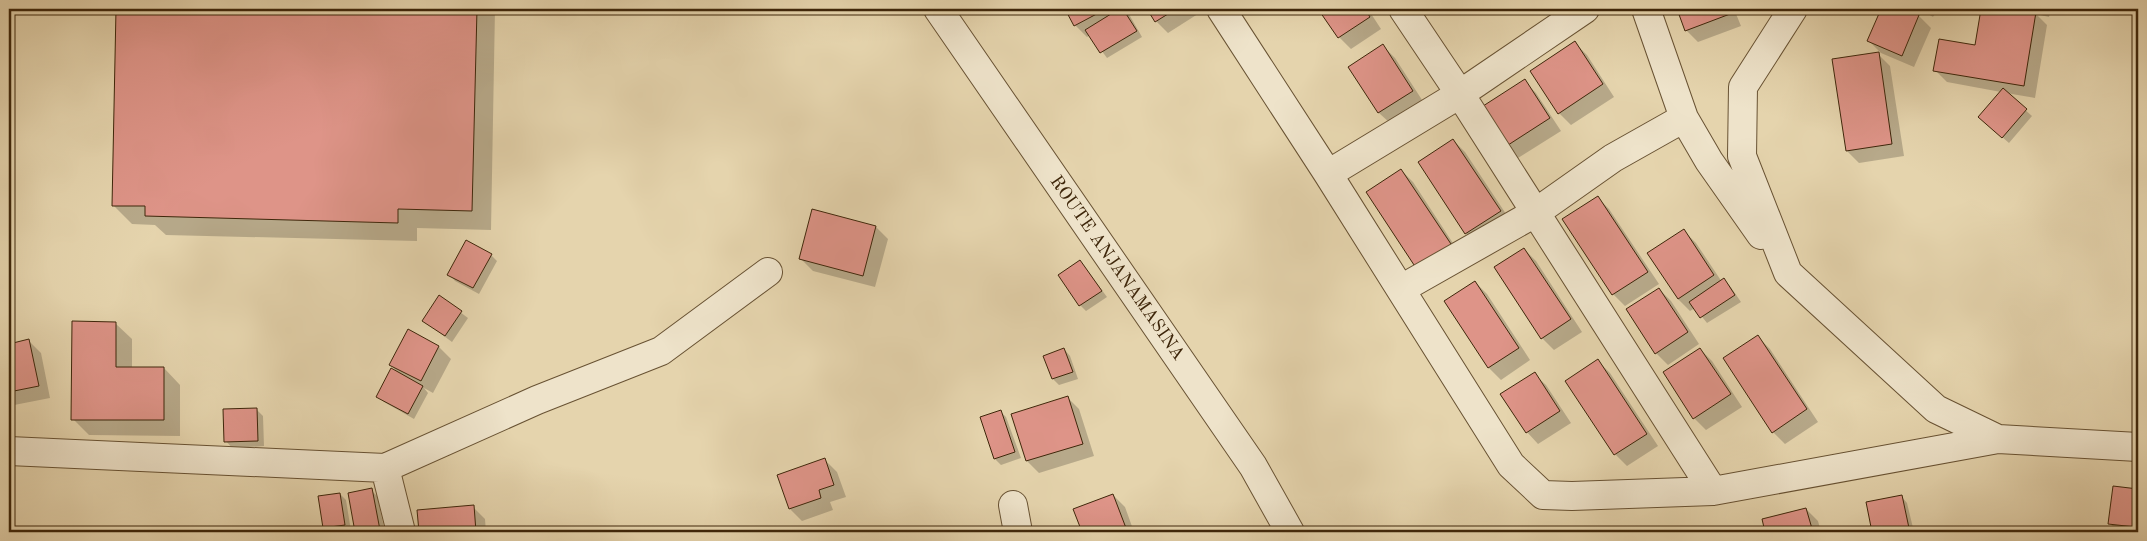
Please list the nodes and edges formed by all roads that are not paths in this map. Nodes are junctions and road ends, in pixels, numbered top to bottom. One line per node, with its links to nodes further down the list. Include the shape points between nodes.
1 (938, 9): 22 (street, ROUTE ANJANAMASINA, via 1253,466)
2 (1221, 9): 9 (street)
3 (1403, 9): 7 (street)
4 (1585, 9): 7 (street)
5 (1646, 9): 8 (street)
6 (1793, 9): 12 (street, via 1743,88 1742,156)
7 (1460, 94): 9 (street); 10 (street)
8 (1684, 118): 10 (street, via 1613,158); 12 (street, via 1709,161)
9 (1328, 174): 13 (street)
10 (1535, 213): 13 (street); 18 (street)
11 (768, 272): 17 (street, via 661,351 537,400)
12 (1788, 273): 14 (street, via 1936,409)
13 (1401, 290): 18 (street, via 1511,465 1543,495)
14 (1998, 438): 15 (street); 18 (street)
15 (2138, 447)
16 (9, 451): 17 (street)
17 (385, 468): 20 (street)
18 (1713, 492)
19 (1013, 505): 21 (street)
20 (402, 532)
21 (1018, 532)
22 (1290, 532)

